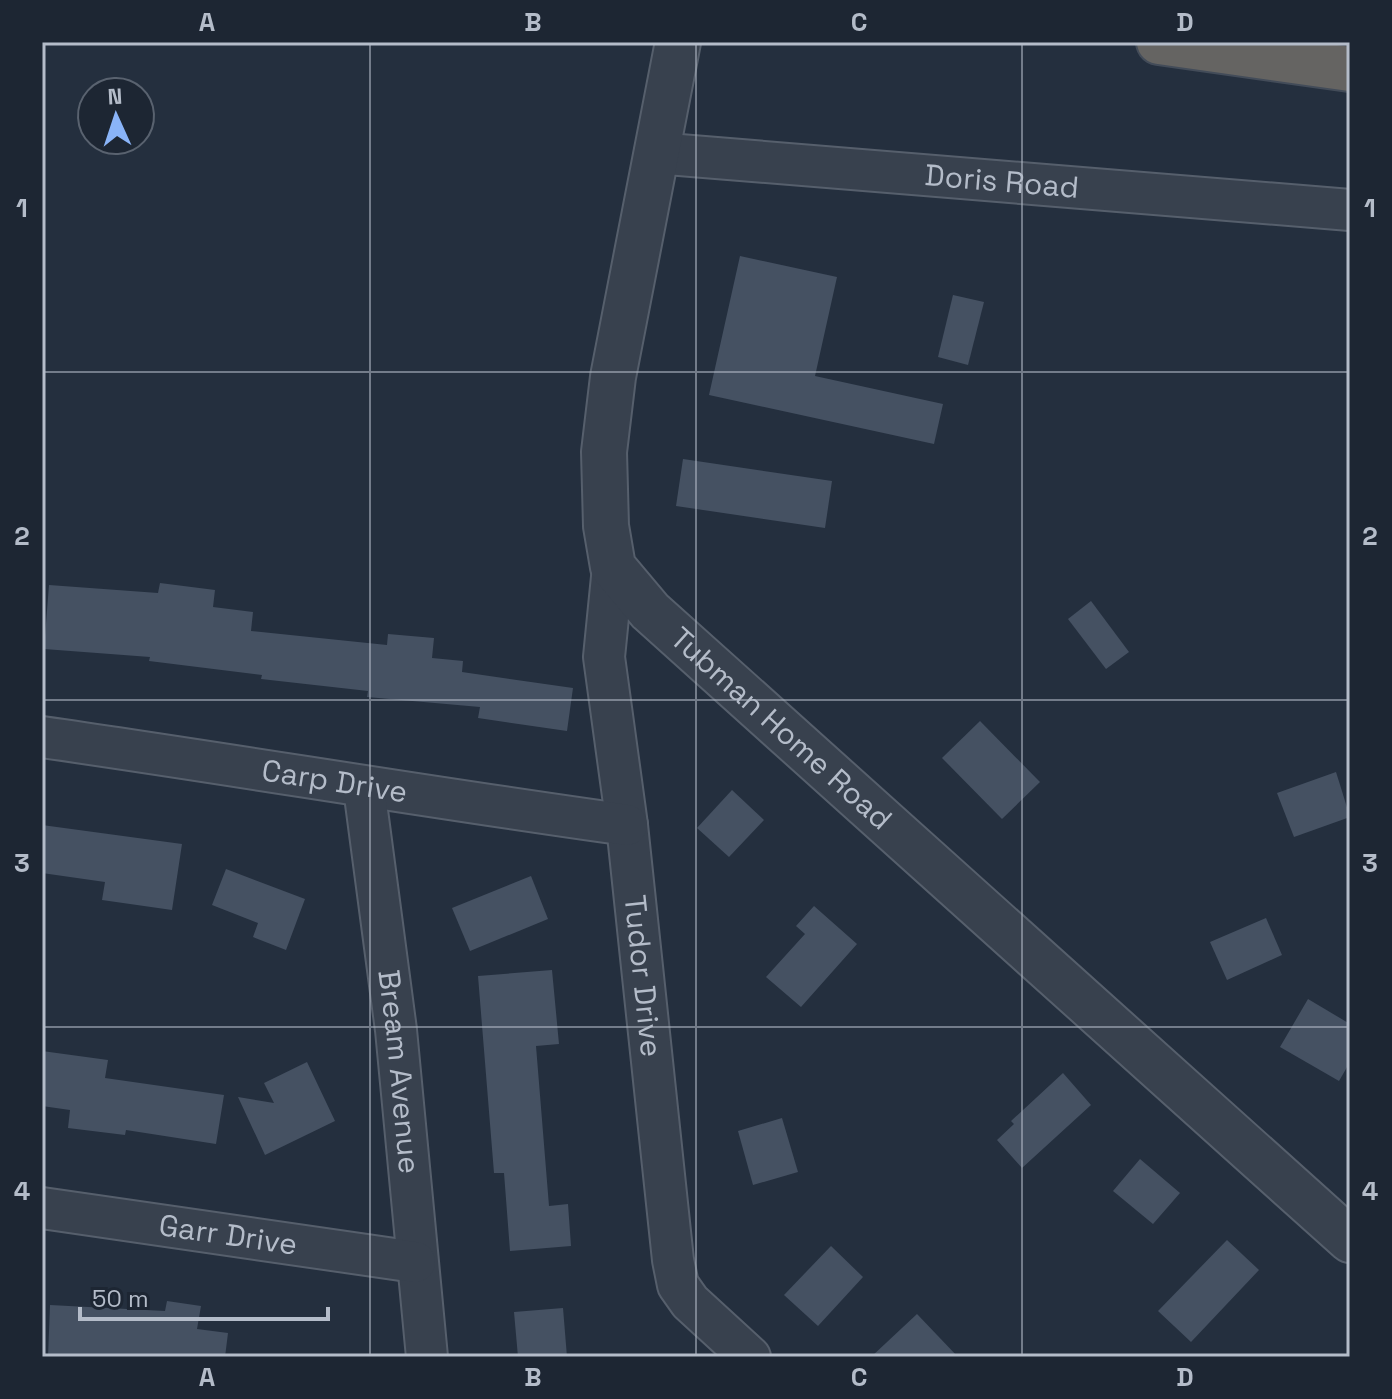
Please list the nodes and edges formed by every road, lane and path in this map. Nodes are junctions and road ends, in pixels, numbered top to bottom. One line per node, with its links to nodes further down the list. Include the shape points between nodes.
1 (678, 42): 4 (street)
2 (1159, 42): 3 (highway)
3 (1350, 69)
4 (655, 153): 5 (street, Doris Road); 6 (street, via 604,452)
5 (1350, 210)
6 (613, 567): 9 (street, Tudor Drive, via 604,657); 11 (street, Tubman Home Road, via 650,611)
7 (42, 737): 8 (street, Carp Drive)
8 (364, 788): 9 (street, Carp Drive); 12 (street, Bream Avenue, via 396,1030)
9 (627, 825): 14 (street, Tudor Drive, via 678,1285)
10 (42, 1208): 12 (street, Garr Drive)
11 (1350, 1240)
12 (415, 1262): 13 (street, Bream Avenue)
13 (427, 1357)
14 (750, 1357)

